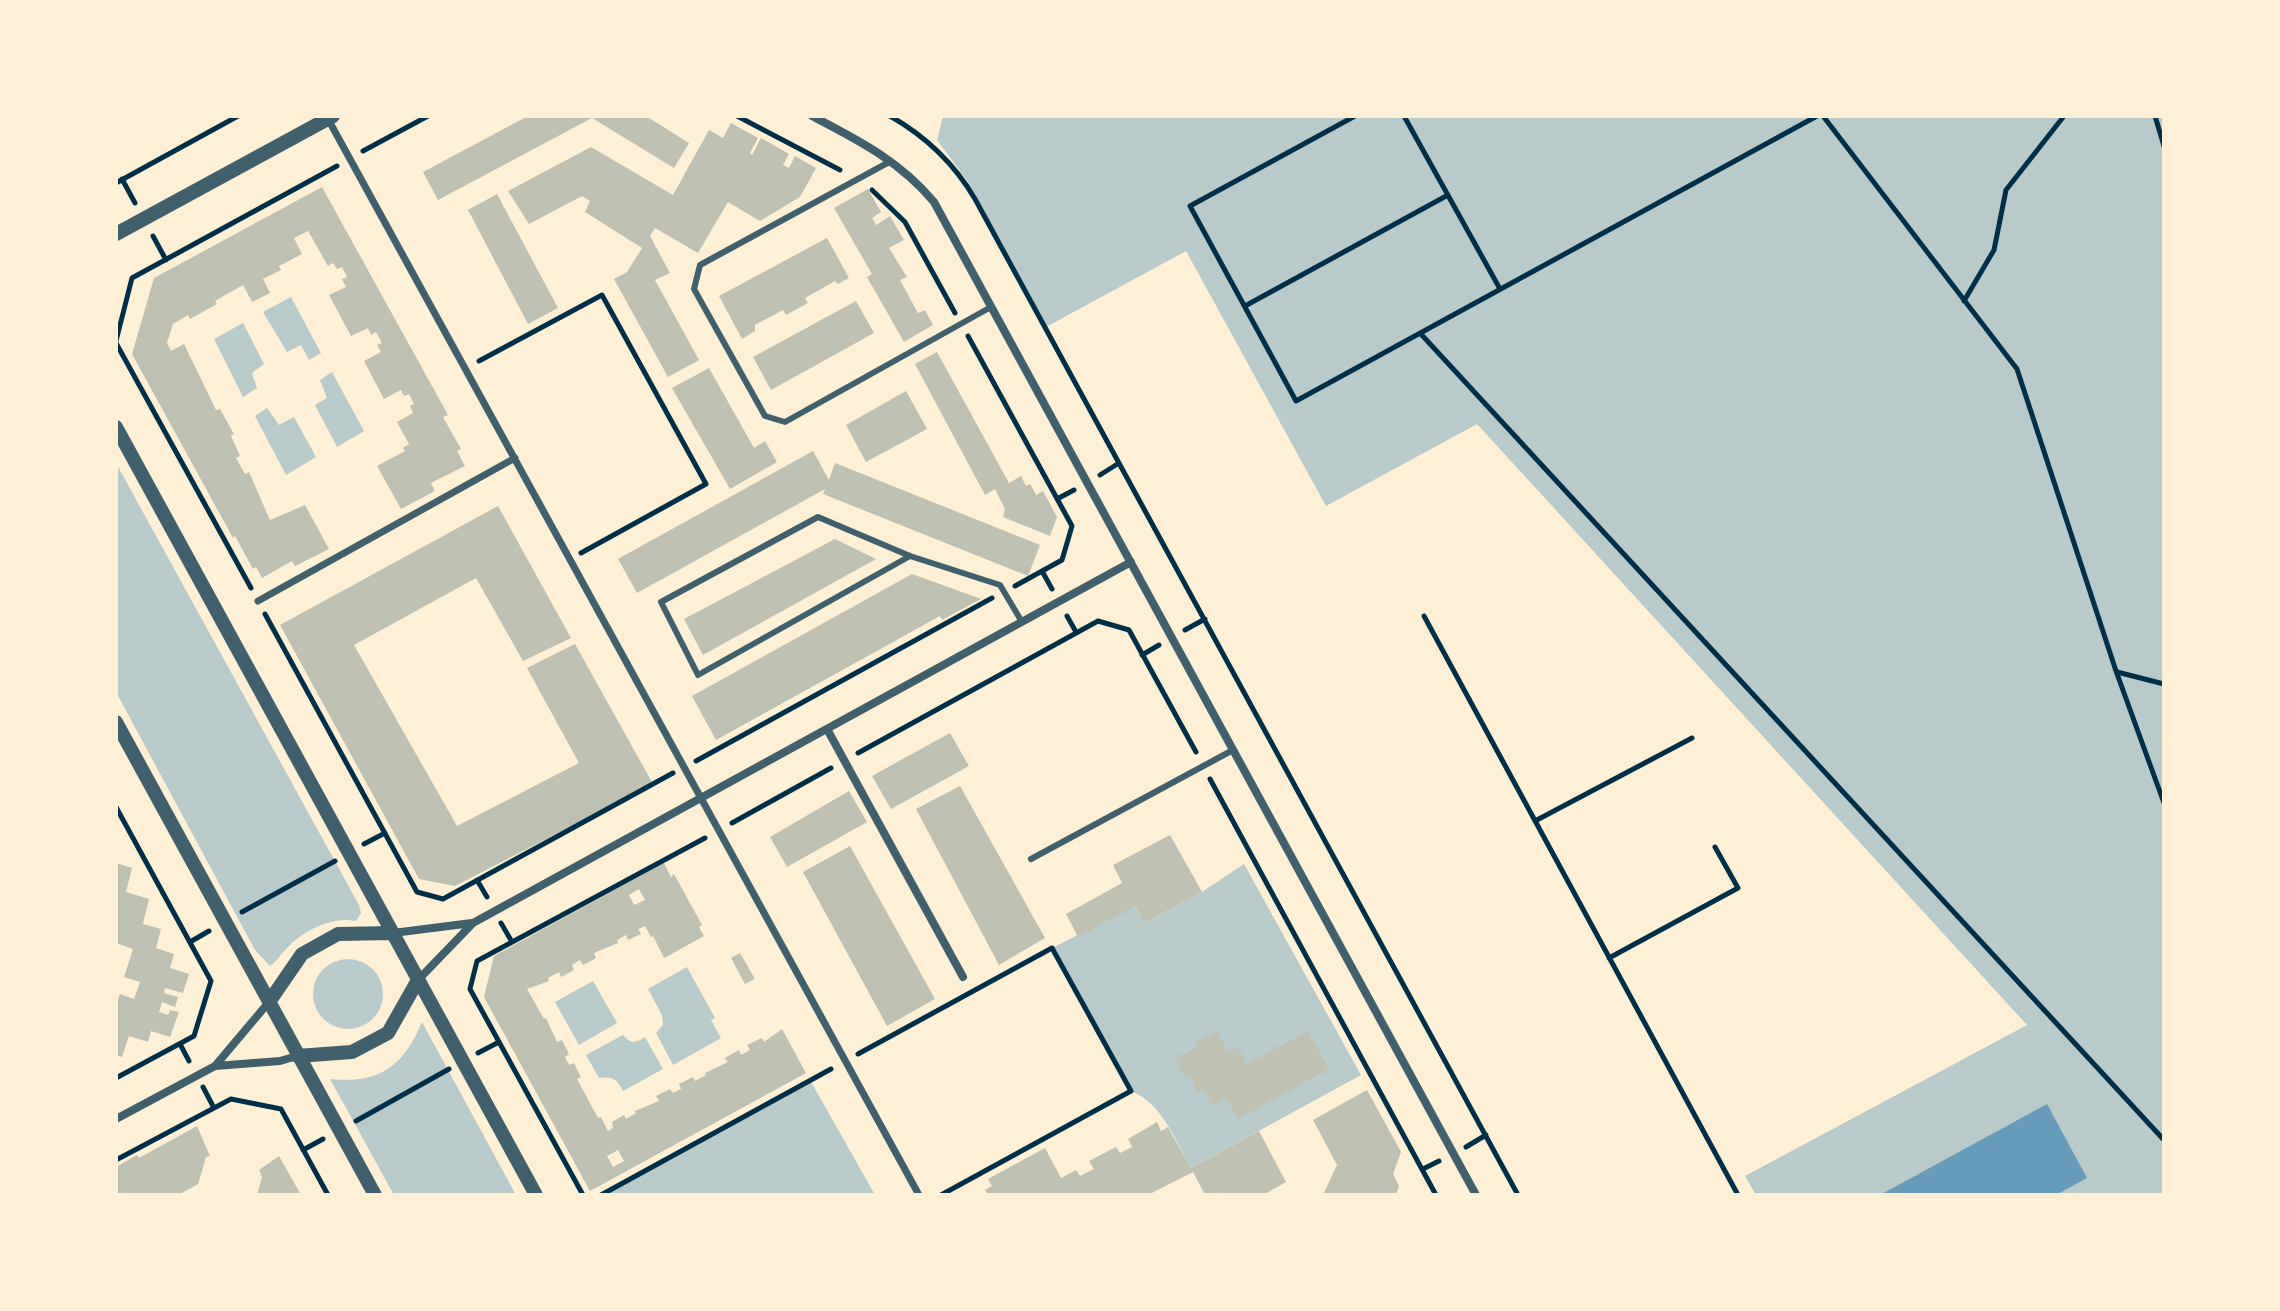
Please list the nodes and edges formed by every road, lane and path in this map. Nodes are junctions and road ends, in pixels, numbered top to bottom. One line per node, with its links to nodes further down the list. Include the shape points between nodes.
1 (238, 116): 16 (path)
2 (428, 116): 13 (path)
3 (737, 116): 15 (path)
4 (812, 116): 14 (street)
5 (890, 116): 83 (path, via 933,145 964,181)
6 (1355, 116): 21 (path, via 1190,206)
7 (1404, 116): 17 (path)
8 (1820, 116): 19 (path); 20 (path)
9 (2064, 116): 20 (path, via 2006,190 1994,250)
10 (2155, 116): 12 (path)
11 (331, 117): 13 (street); 18 (street)
12 (2164, 146)
13 (350, 158): 25 (path, via 132,278); 26 (street)
14 (893, 161): 15 (lane); 22 (street, via 934,202)
15 (857, 180): 23 (path, via 905,222); 23 (lane, via 700,265 694,289 765,416 785,422)
16 (116, 183)
17 (1448, 195): 19 (path); 21 (path)
18 (116, 234)
19 (1500, 289): 24 (path)
20 (1964, 301): 36 (path, via 2017,369)
21 (1245, 306): 24 (path, via 1296,401)
22 (991, 307): 23 (lane); 31 (street)
23 (961, 323): 32 (path, via 1072,526 1062,560)
24 (1420, 333): 71 (path)
25 (116, 341)
26 (465, 368): 28 (street); 30 (path, via 602,295 706,484)
27 (117, 430): 52 (street)
28 (515, 458): 30 (street); 33 (street)
29 (910, 556): 29 (lane, via 698,675 661,602 818,517); 32 (lane, via 1000,585)
30 (570, 559): 44 (street)
31 (1131, 562): 35 (street); 41 (street)
32 (1004, 592): 35 (lane); 44 (path)
33 (258, 601)
34 (1424, 616): 48 (path)
35 (1022, 622): 39 (street)
36 (2116, 671): 37 (path); 46 (path)
37 (2164, 684)
38 (116, 722): 55 (street)
39 (827, 729): 42 (street); 45 (street)
40 (1692, 738): 48 (path)
41 (1233, 750): 43 (lane); 82 (street)
42 (844, 761): 43 (path, via 1098,621 1129,630); 49 (path); 60 (street)
43 (1203, 766): 53 (lane); 81 (path)
44 (684, 767): 45 (street); 54 (path, via 443,899)
45 (701, 798): 49 (street); 56 (street)
46 (2164, 803)
47 (116, 807): 58 (path)
48 (1535, 821): 59 (path)
49 (719, 830): 63 (path, via 477,961 470,989); 66 (street)
50 (385, 833): 52 (path)
51 (1715, 847): 59 (path, via 1738,888)
52 (349, 853): 55 (path); 57 (street)
53 (1031, 859)
54 (417, 892)
55 (225, 921): 58 (path); 62 (street)
56 (473, 923): 57 (street); 61 (street)
57 (393, 933): 61 (street); 62 (street, via 338,934 302,954)
58 (190, 942): 68 (path, via 211,981 194,1036)
59 (1609, 958): 84 (path)
60 (963, 977)
61 (418, 980): 64 (street, via 388,1033 352,1052); 65 (street)
62 (269, 1002): 64 (street); 67 (street)
63 (499, 1042): 65 (path); 77 (path)
64 (297, 1056): 67 (street); 70 (street)
65 (462, 1061): 70 (path); 76 (street)
66 (846, 1061): 78 (path); 79 (street); 80 (path, via 1052,948 1131,1091)
67 (215, 1066): 69 (street)
68 (116, 1078)
69 (116, 1119)
70 (339, 1130): 72 (path); 75 (street)
71 (2164, 1140)
72 (303, 1150): 73 (path, via 281,1109 231,1099); 74 (path)
73 (116, 1160)
74 (328, 1195)
75 (375, 1195)
76 (536, 1195)
77 (583, 1195)
78 (601, 1195)
79 (919, 1195)
80 (941, 1195)
81 (1436, 1195)
82 (1476, 1195)
83 (1518, 1195)
84 (1738, 1195)

